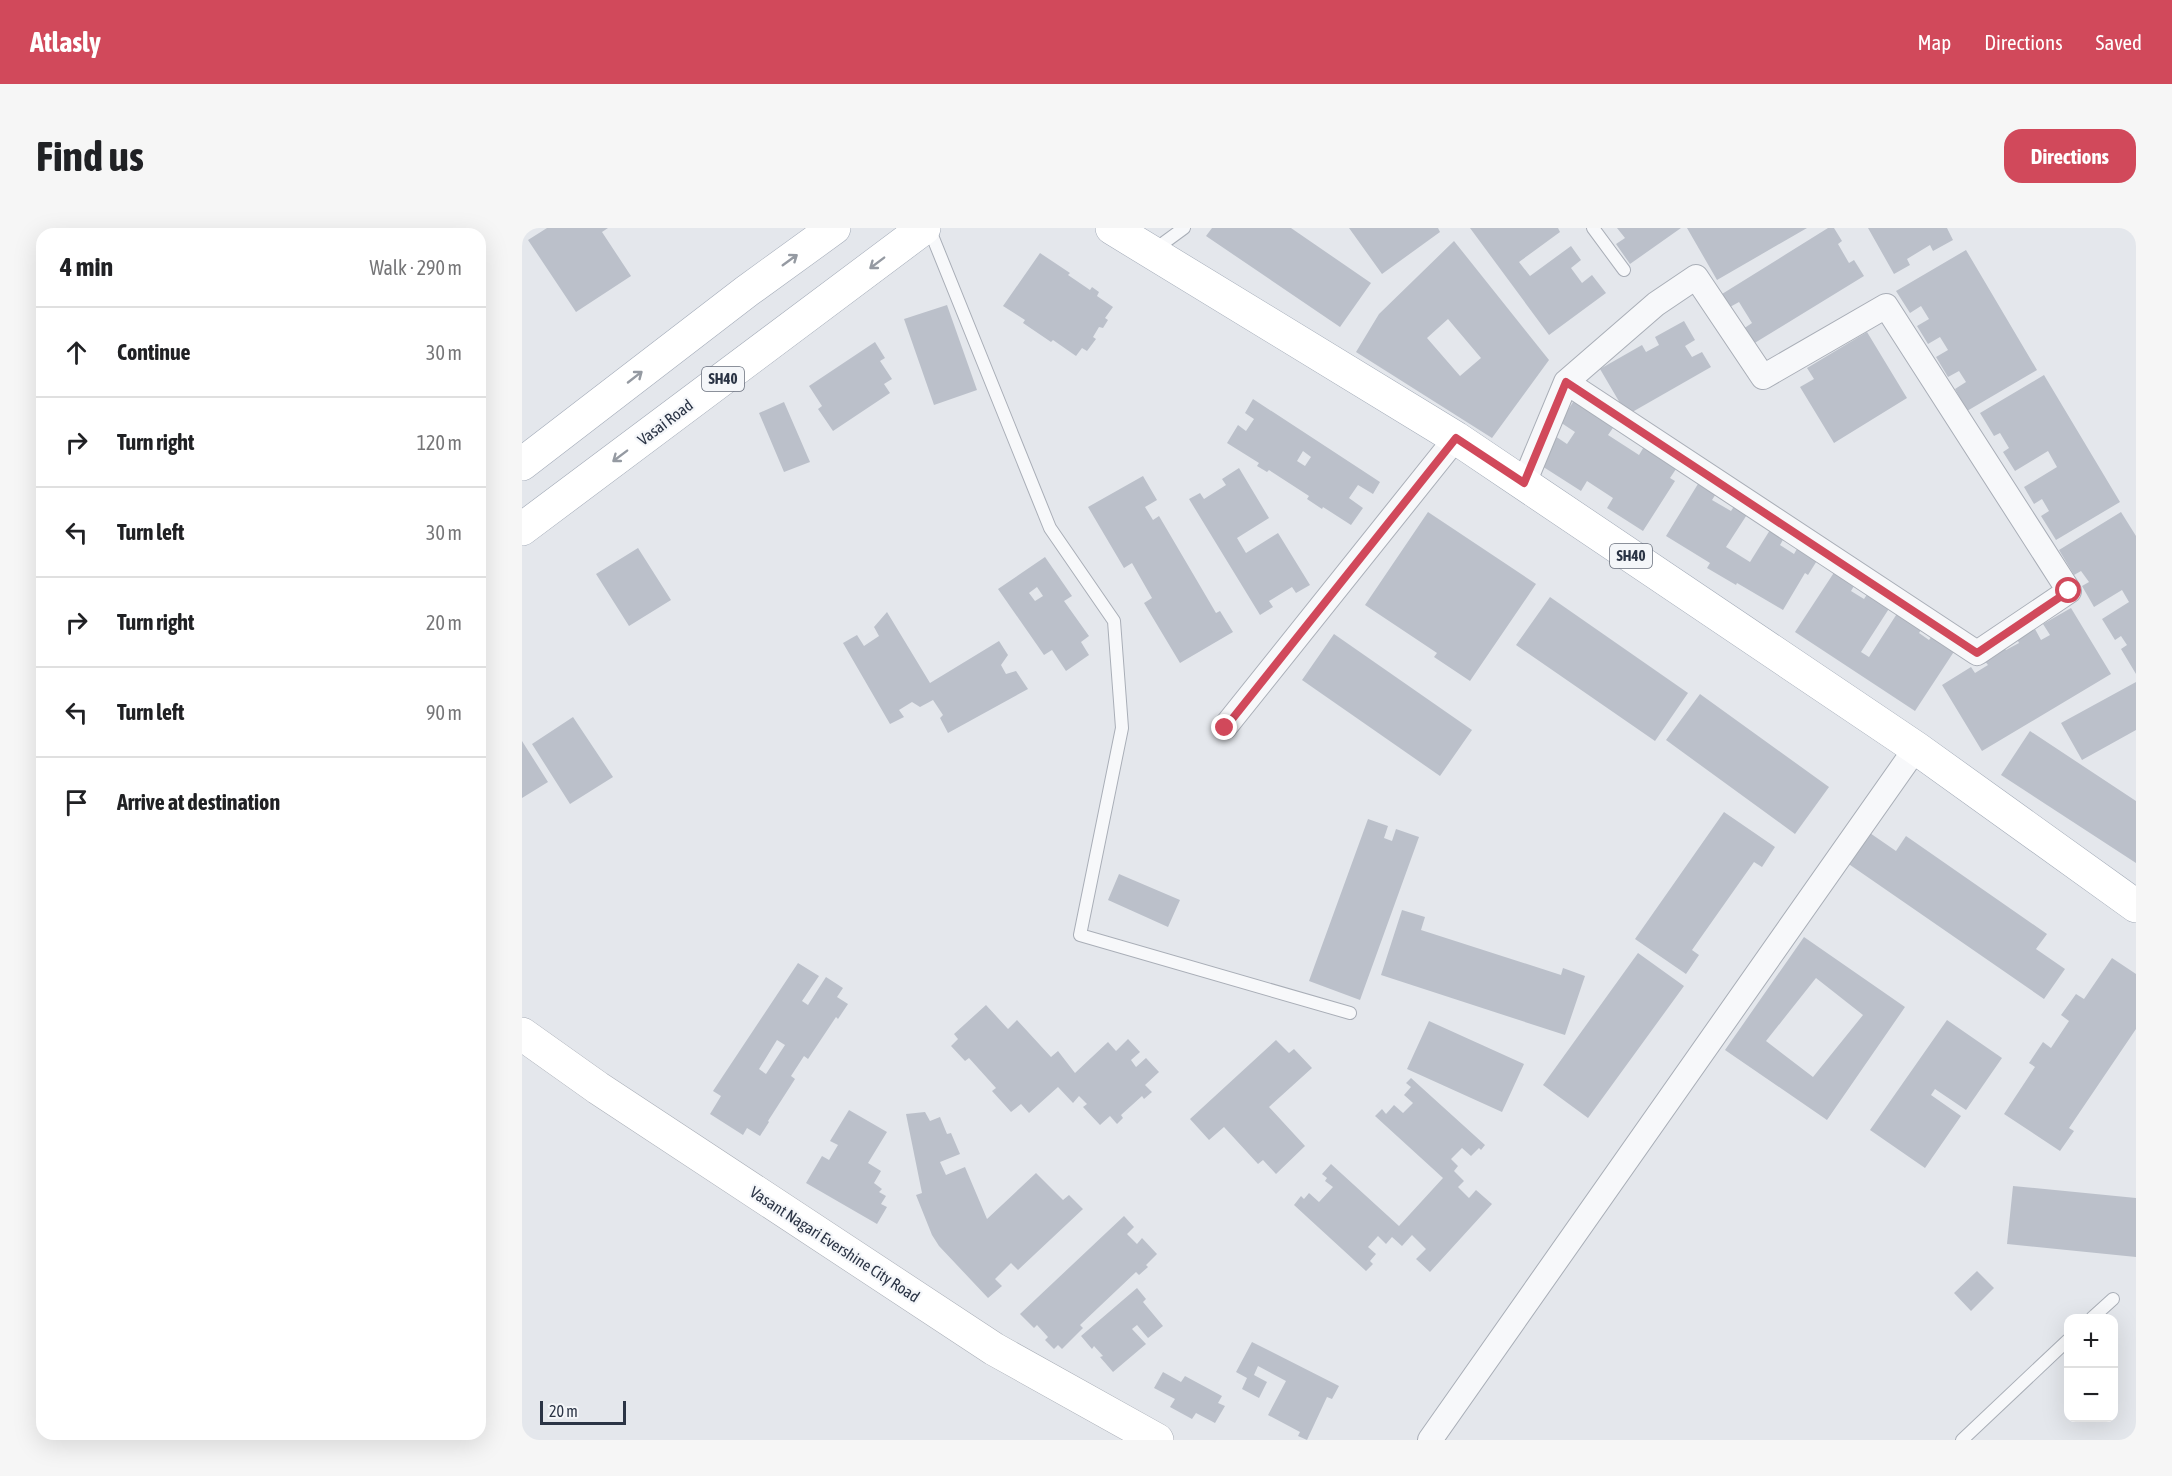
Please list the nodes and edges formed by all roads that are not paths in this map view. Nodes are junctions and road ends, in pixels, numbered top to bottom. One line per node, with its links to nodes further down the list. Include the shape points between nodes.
1 (834, 228): 11 (main road, one-way to 1)
2 (924, 228): 13 (main road, Vasai Road / SH40, one-way to 13)
3 (929, 228): 17 (lane, via 1050,528 1114,621 1122,728 1080,935)
4 (1112, 228): 7 (main road, SH40)
5 (1184, 228): 7 (lane)
6 (1593, 228): 8 (lane)
7 (1152, 252): 10 (main road, SH40)
8 (1624, 270)
9 (1566, 382): 9 (street, via 1977,653 2069,591 1886,306 1763,377 1696,277 1656,304); 12 (street)
10 (1456, 438): 12 (main road, SH40); 14 (street)
11 (524, 457)
12 (1524, 483): 15 (main road, SH40)
13 (522, 529)
14 (1225, 728)
15 (1916, 748): 16 (main road, SH40); 23 (street)
16 (2136, 906)
17 (1350, 1013)
18 (522, 1034): 22 (main road, Vasant Nagari Evershine City Road, via 994,1349)
19 (2113, 1299): 20 (lane)
20 (2096, 1314)
21 (2064, 1344): 24 (lane)
22 (1157, 1440)
23 (1430, 1440)
24 (1962, 1440)

